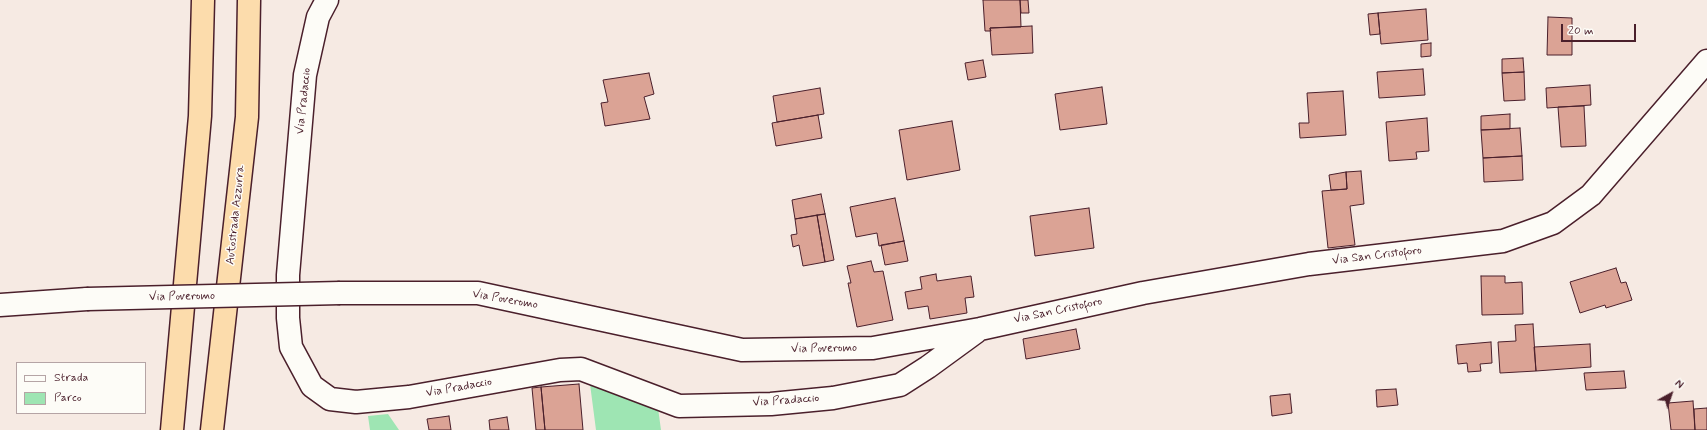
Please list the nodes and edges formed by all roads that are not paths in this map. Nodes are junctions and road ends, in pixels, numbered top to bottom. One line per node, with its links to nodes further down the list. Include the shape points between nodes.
1 (203, 0): 7 (highway, via 200,116)
2 (249, 0): 8 (highway, Autostrada Azzurra, via 247,117)
3 (327, 0): 6 (street, Via Pradaccio, via 318,17 305,74 288,275 288,318 291,347 312,386 330,399 356,402 409,396 581,368 679,406 771,404 833,398 900,385)
4 (1707, 61): 6 (street, Via San Cristoforo, via 1592,195 1553,223 1503,242 1309,264 1143,293)
5 (0, 305): 6 (street, Via Poveromo, bridge, via 87,299 340,293 478,293 742,350 873,348)
6 (980, 329)
7 (172, 430)
8 (212, 430)

